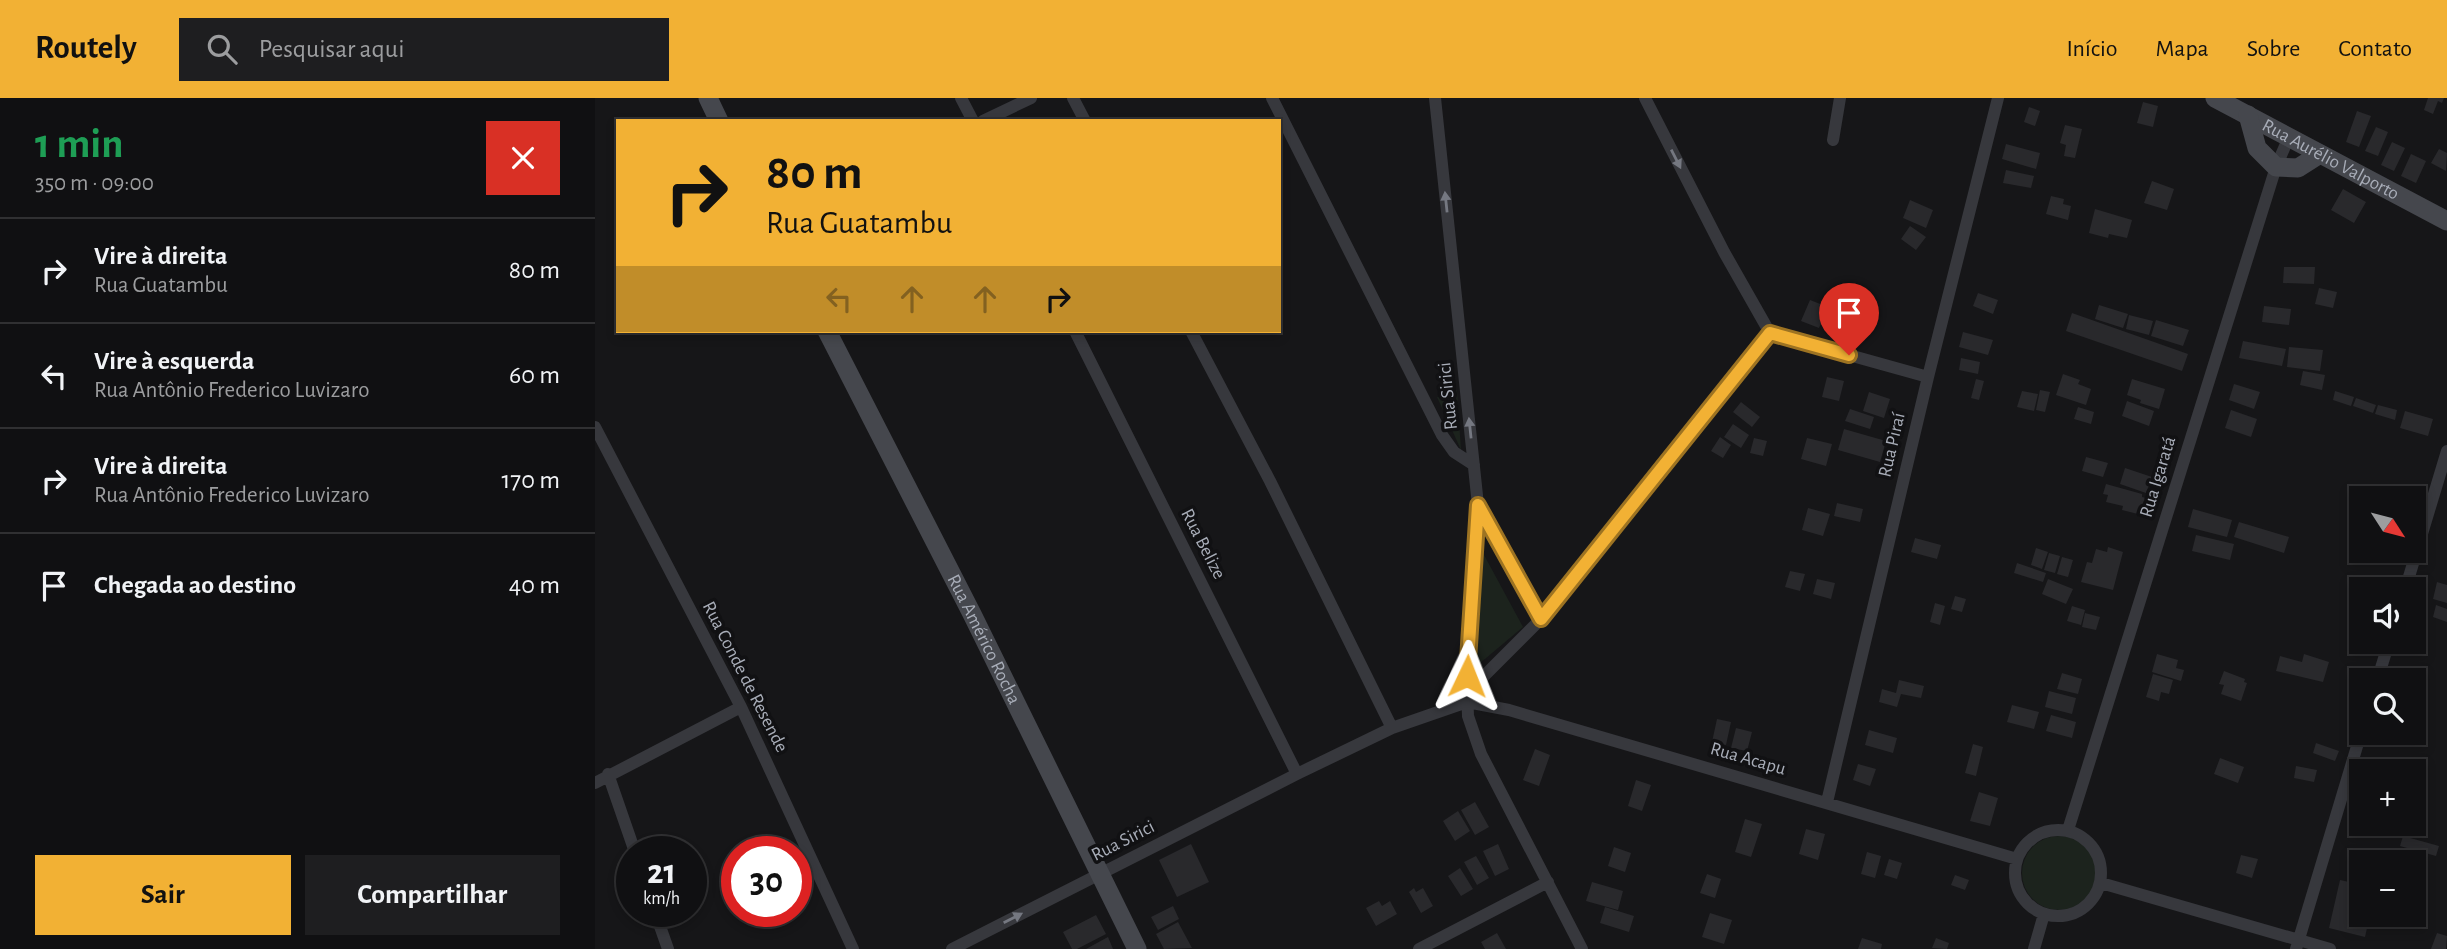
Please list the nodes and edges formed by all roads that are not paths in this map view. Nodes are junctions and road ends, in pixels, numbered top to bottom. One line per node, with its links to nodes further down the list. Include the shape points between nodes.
1 (708, 98): 12 (street)
2 (961, 98): 13 (street)
3 (1031, 98): 14 (street)
4 (1073, 98): 15 (street)
5 (1272, 98): 30 (street, via 1442,435 1454,453)
6 (1435, 98): 30 (street, Rua Sirici, one-way to 6)
7 (1645, 98): 24 (street, one-way to 24)
8 (1840, 98): 17 (street)
9 (1998, 98): 25 (street, Rua Piraí)
10 (2215, 98): 11 (street, Rua Aurélio Valporto)
11 (2248, 116): 16 (street, Rua Aurélio Valporto); 19 (street, via 2257,148)
12 (718, 119)
13 (972, 119)
14 (987, 119)
15 (1084, 119)
16 (2289, 137): 18 (street, Rua Aurélio Valporto); 19 (street, Rua Igaratá)
17 (1833, 139)
18 (2320, 154): 19 (street, via 2298,168); 20 (street, Rua Aurélio Valporto)
19 (2276, 167): 42 (street, Rua Igaratá)
20 (2447, 221)
21 (828, 333): 45 (street, Rua Américo Rocha)
22 (1076, 333): 39 (street, Rua Belize)
23 (1192, 333): 36 (street)
24 (1770, 333): 25 (street); 33 (street)
25 (1928, 377): 41 (street, Rua Piraí)
26 (595, 427): 27 (street, Rua Conde de Resende)
27 (607, 451): 29 (street); 35 (street, Rua Conde de Resende)
28 (2447, 451): 32 (street)
29 (595, 457)
30 (1474, 465): 31 (street, Rua Sirici)
31 (1478, 505): 33 (street); 34 (street, Rua Sirici)
32 (2409, 577)
33 (1541, 619): 34 (street)
34 (1468, 696): 36 (street, Rua Sirici); 41 (street, Rua Acapu); 46 (street, via 1481,754)
35 (741, 707): 38 (street); 52 (street, Rua Conde de Resende)
36 (1392, 728): 39 (street, Rua Sirici)
37 (2357, 745): 50 (street)
38 (608, 774): 40 (street); 43 (street)
39 (1297, 774): 45 (street, Rua Sirici)
40 (595, 783)
41 (1827, 802): 44 (street, Rua Acapu)
42 (2068, 830): 44 (street, via 2055,829 2032,838); 47 (street, via 2092,844 2102,869)
43 (629, 836)
44 (2017, 859): 48 (street, via 2017,886 2032,908)
45 (1100, 874): 53 (street, Rua Sirici, one-way to 45); 54 (street, Rua Américo Rocha)
46 (1548, 882): 55 (street); 56 (street)
47 (2101, 883): 48 (street, via 2085,907 2066,915); 50 (street)
48 (2044, 914): 57 (street)
49 (660, 927): 51 (street)
50 (2297, 945): 58 (street)
51 (667, 949)
52 (853, 949)
53 (952, 949)
54 (1137, 949)
55 (1419, 949)
56 (1582, 949)
57 (2034, 949)
58 (2330, 949)

